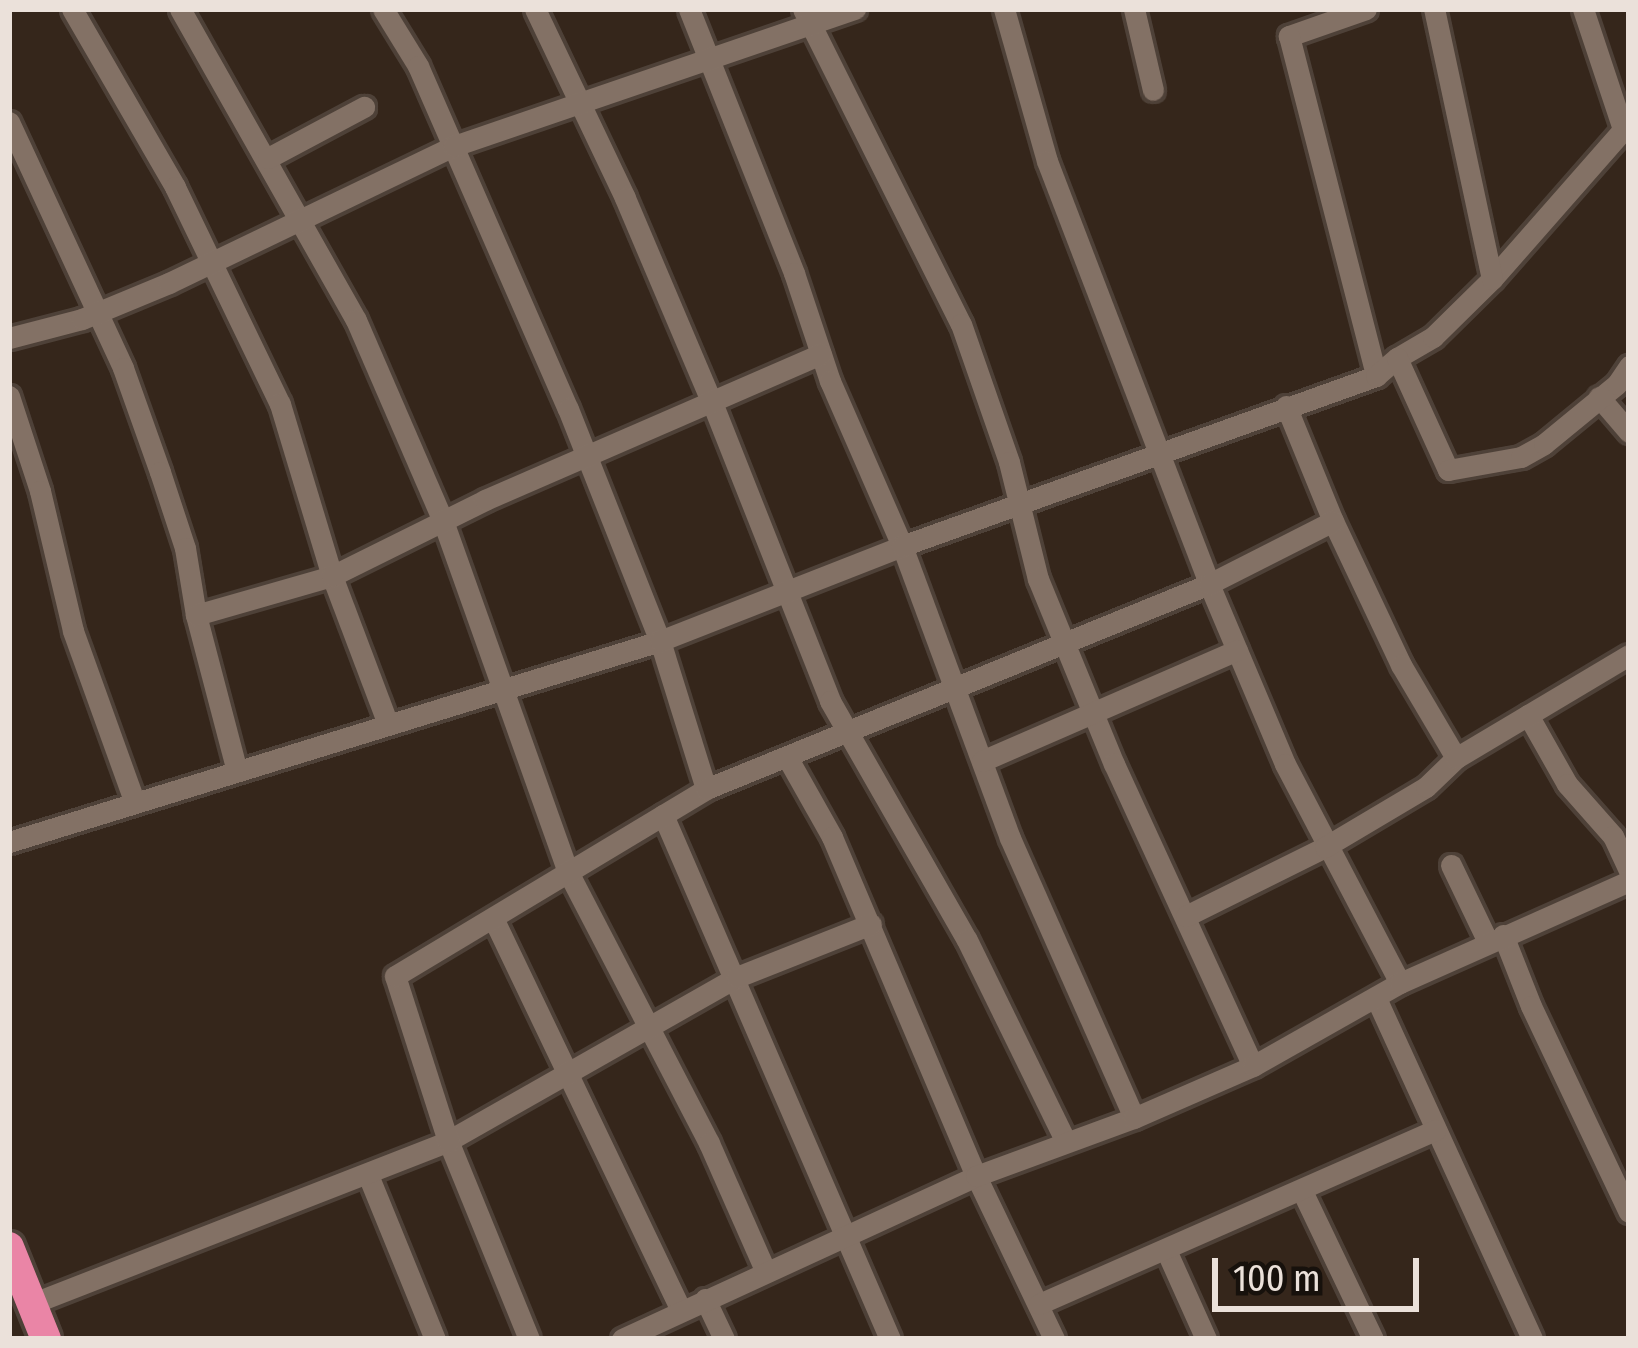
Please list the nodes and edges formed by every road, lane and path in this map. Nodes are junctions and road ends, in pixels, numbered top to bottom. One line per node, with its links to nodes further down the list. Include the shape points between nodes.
1 (72, 9): 22 (street)
2 (180, 9): 20 (street)
3 (383, 9): 19 (street)
4 (535, 9): 15 (street)
5 (689, 9): 13 (street)
6 (855, 9): 12 (street)
7 (1004, 9): 35 (street, via 1047,161)
8 (1134, 9): 14 (street)
9 (1366, 9): 29 (street, via 1289,36)
10 (1435, 9): 23 (street)
11 (1583, 9): 18 (street)
12 (806, 15): 13 (street); 37 (street, via 961,324)
13 (705, 60): 15 (street); 26 (street)
14 (1154, 90)
15 (581, 103): 19 (street); 32 (street)
16 (364, 107): 20 (street)
17 (9, 122): 24 (street)
18 (1626, 126): 23 (street)
19 (454, 146): 21 (street); 36 (street)
20 (268, 158): 21 (street)
21 (302, 218): 22 (street); 38 (street)
22 (211, 259): 24 (street); 41 (street, via 280,404)
23 (1492, 279): 27 (street, via 1433,337)
24 (98, 312): 25 (street); 44 (street, via 185,548)
25 (9, 338)
26 (821, 354): 32 (street); 40 (street)
27 (1397, 358): 29 (street); 31 (street, via 1448,470 1521,457)
28 (1629, 366): 31 (street)
29 (1376, 376): 33 (street)
30 (9, 396): 60 (street, via 73,631)
31 (1599, 397): 34 (street)
32 (713, 405): 36 (street); 43 (street)
33 (1286, 406): 35 (street); 39 (street)
34 (1629, 432)
35 (1162, 451): 37 (street); 42 (street)
36 (587, 457): 38 (street); 45 (street)
37 (1018, 505): 40 (street); 46 (street, via 1038,579)
38 (443, 521): 41 (street); 49 (street)
39 (1333, 521): 42 (street); 56 (street)
40 (902, 546): 43 (street); 50 (street)
41 (332, 576): 44 (street); 53 (street)
42 (1209, 584): 46 (street); 47 (street)
43 (789, 595): 45 (street); 54 (street)
44 (196, 615): 58 (street)
45 (660, 641): 49 (street); 59 (street)
46 (1068, 643): 50 (street); 51 (street)
47 (1237, 650): 51 (street); 63 (street)
48 (1629, 656): 52 (street)
49 (506, 691): 53 (street); 66 (street)
50 (952, 691): 54 (street); 57 (street)
51 (1095, 714): 57 (street); 68 (street)
52 (1528, 716): 56 (street); 65 (street)
53 (388, 724): 58 (street)
54 (845, 731): 55 (street); 80 (street, via 967,940)
55 (787, 757): 59 (street); 70 (street)
56 (1456, 758): 63 (street, via 1426,787)
57 (982, 760): 78 (street)
58 (237, 771): 60 (street)
59 (706, 789): 61 (street)
60 (134, 800): 62 (street)
61 (663, 815): 66 (street); 72 (street)
62 (9, 842)
63 (1325, 847): 68 (street); 73 (street)
64 (1451, 865): 71 (street)
65 (1629, 871)
66 (569, 874): 69 (street); 75 (street)
67 (1629, 881): 71 (street)
68 (1186, 916): 76 (street)
69 (494, 920): 77 (street); 81 (street, via 395,976)
70 (871, 923): 72 (street); 83 (street)
71 (1496, 938): 73 (street); 85 (street)
72 (737, 977): 75 (street); 86 (street)
73 (1400, 983): 74 (street)
74 (1376, 998): 76 (street); 79 (street)
75 (651, 1030): 77 (street); 89 (street)
76 (1253, 1066): 78 (street)
77 (571, 1072): 81 (street); 93 (street)
78 (1134, 1118): 80 (street)
79 (1436, 1130): 84 (street); 103 (street)
80 (1065, 1140): 83 (street)
81 (448, 1141): 82 (street); 96 (street)
82 (368, 1175): 91 (street); 95 (street)
83 (976, 1176): 86 (street); 92 (street)
84 (1303, 1192): 88 (street); 102 (street)
85 (1629, 1212)
86 (843, 1236): 89 (street); 99 (street)
87 (9, 1247): 91 (highway)
88 (1166, 1250): 92 (street); 101 (street)
89 (766, 1272): 90 (street)
90 (704, 1299): 93 (street); 98 (street)
91 (31, 1304): 94 (highway)
92 (1039, 1304): 100 (street)
93 (681, 1310): 97 (street)
94 (46, 1339)
95 (435, 1339)
96 (530, 1339)
97 (622, 1339)
98 (724, 1339)
99 (890, 1339)
100 (1054, 1339)
101 (1206, 1339)
102 (1373, 1339)
103 (1532, 1339)

